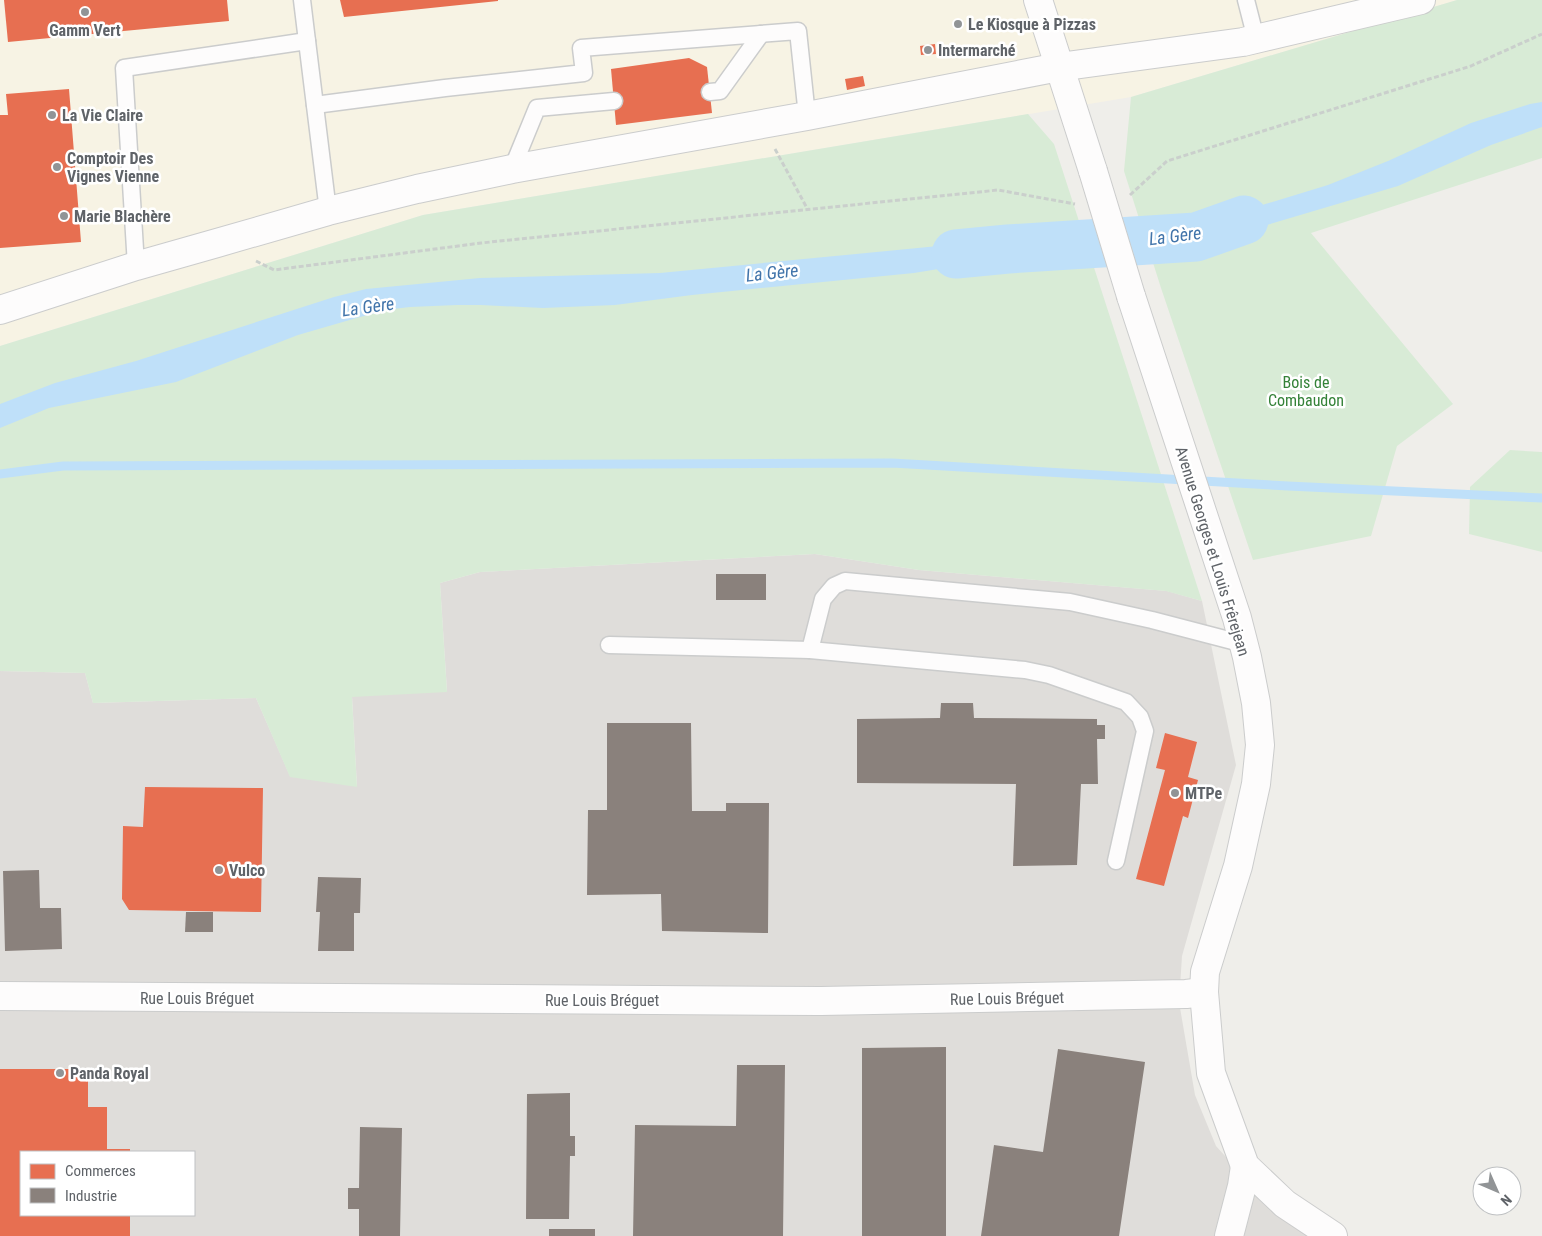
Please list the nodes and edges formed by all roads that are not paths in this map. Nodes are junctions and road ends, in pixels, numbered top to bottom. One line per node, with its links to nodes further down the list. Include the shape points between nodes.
1 (302, 0): 7 (lane)
2 (1038, 0): 8 (street, Avenue Georges et Louis Frêrejean)
3 (1246, 0): 6 (lane)
4 (1421, 0): 6 (street)
5 (761, 34): 9 (lane, via 720,90); 11 (lane, via 581,48 584,73); 12 (lane, via 798,31)
6 (1256, 39): 8 (street)
7 (307, 41): 11 (lane); 15 (lane, via 124,68)
8 (1059, 67): 12 (street); 17 (street, Avenue Georges et Louis Frêrejean, bridge)
9 (710, 92)
10 (614, 100): 13 (lane, via 537,108)
11 (315, 105): 14 (lane)
12 (807, 116): 13 (street)
13 (512, 169): 14 (street)
14 (328, 211): 15 (street)
15 (136, 266): 16 (street)
16 (0, 310)
17 (1244, 644): 19 (lane, via 1070,602 845,581 834,586 823,599); 21 (street, Avenue Georges et Louis Frêrejean, via 1256,703 1260,745 1256,784 1238,866 1205,972)
18 (609, 646): 19 (lane)
19 (810, 650): 20 (lane, via 1025,670 1126,702 1140,717 1145,731)
20 (1116, 861)
21 (1204, 992): 22 (street, Rue Louis Bréguet, via 821,1001); 23 (street, Avenue Georges et Louis Frêrejean, via 1211,1073)
22 (0, 996)
23 (1245, 1166): 24 (street); 25 (street, Avenue Georges et Louis Frêrejean, via 1285,1204)
24 (1229, 1236)
25 (1333, 1236)

